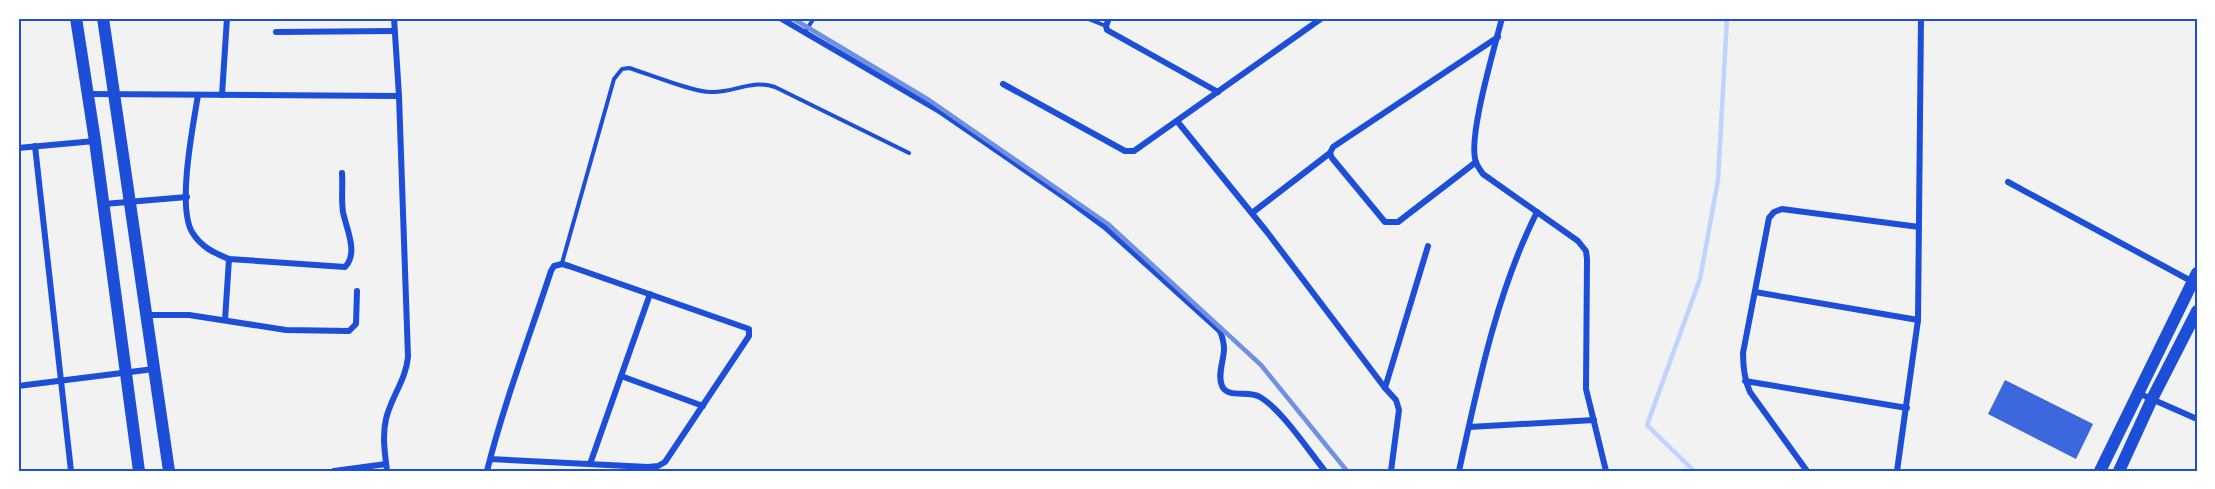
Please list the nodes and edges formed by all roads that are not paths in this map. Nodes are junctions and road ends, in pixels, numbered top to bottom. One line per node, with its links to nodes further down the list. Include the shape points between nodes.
1 (76, 18): 19 (main road)
2 (103, 18): 20 (main road)
3 (227, 18): 22 (street)
4 (394, 18): 13 (street)
5 (780, 18): 15 (street)
6 (814, 18): 15 (lane)
7 (1086, 18): 12 (lane)
8 (1109, 18): 12 (street)
9 (1322, 18): 18 (street)
10 (1502, 18): 16 (street)
11 (1921, 18): 38 (street)
12 (1106, 26): 18 (street)
13 (394, 31): 14 (street); 23 (street)
14 (276, 32)
15 (805, 32): 72 (street, via 941,112 1105,227 1220,331 1224,349 1223,388 1233,394 1250,393 1264,399)
16 (1498, 37): 29 (street, via 1333,147); 30 (street, via 1476,124)
17 (1003, 84): 24 (street, via 1130,152)
18 (1218, 92): 24 (street)
19 (86, 94): 20 (street); 25 (main road)
20 (115, 94): 21 (street); 34 (main road)
21 (198, 95): 22 (street); 33 (street)
22 (222, 95): 23 (street)
23 (399, 96): 66 (street, via 408,357 407,369 387,417)
24 (1177, 121): 37 (street)
25 (94, 141): 26 (street); 35 (main road)
26 (35, 146): 27 (street); 53 (street)
27 (18, 148)
28 (909, 153): 41 (lane, via 769,85 753,83 705,92 622,69 614,79)
29 (1330, 153): 30 (street, via 1385,222 1392,223); 37 (street)
30 (1476, 162): 36 (street, via 1483,174)
31 (342, 173): 40 (street, via 343,209 351,247 348,265)
32 (2008, 182): 42 (street)
33 (187, 197): 34 (street); 40 (street, via 191,231 207,248)
34 (130, 202): 35 (street); 47 (main road)
35 (103, 204): 51 (main road)
36 (1537, 212): 62 (street, via 1586,250 1586,389); 63 (street, via 1522,242 1496,317)
37 (1252, 213): 56 (street)
38 (1919, 227): 44 (street, via 1782,209 1774,212 1769,218); 49 (street)
39 (1428, 246): 56 (street)
40 (229, 259): 48 (street)
41 (562, 264): 45 (street); 64 (street, via 554,266 551,272)
42 (2195, 278): 57 (main road)
43 (357, 291): 48 (street, via 356,324 349,331 286,330)
44 (1755, 292): 49 (street); 54 (street, via 1743,353)
45 (650, 294): 52 (street); 59 (street, via 749,329 749,336)
46 (2197, 311): 58 (main road)
47 (147, 315): 48 (street, via 179,314); 50 (main road)
48 (225, 320)
49 (1918, 320): 60 (street)
50 (155, 369): 51 (street); 69 (main road)
51 (125, 374): 53 (street); 68 (main road)
52 (621, 376): 59 (street); 65 (street)
53 (60, 381): 55 (street); 67 (street)
54 (1745, 381): 60 (street); 76 (street)
55 (18, 387)
56 (1385, 388): 73 (street, via 1396,399 1399,410)
57 (2138, 393): 58 (street); 78 (main road)
58 (2152, 399): 61 (street); 79 (main road)
59 (703, 406): 65 (street, via 665,462 658,466)
60 (1907, 408): 77 (street)
61 (2197, 419)
62 (1594, 420): 63 (street); 75 (street)
63 (1469, 428): 74 (street)
64 (490, 459): 65 (street); 71 (street)
65 (590, 464)
66 (387, 468): 70 (street)
67 (71, 471)
68 (139, 471)
69 (170, 471)
70 (334, 471)
71 (487, 471)
72 (1325, 471)
73 (1391, 471)
74 (1459, 471)
75 (1606, 471)
76 (1807, 471)
77 (1897, 471)
78 (2100, 471)
79 (2119, 471)

